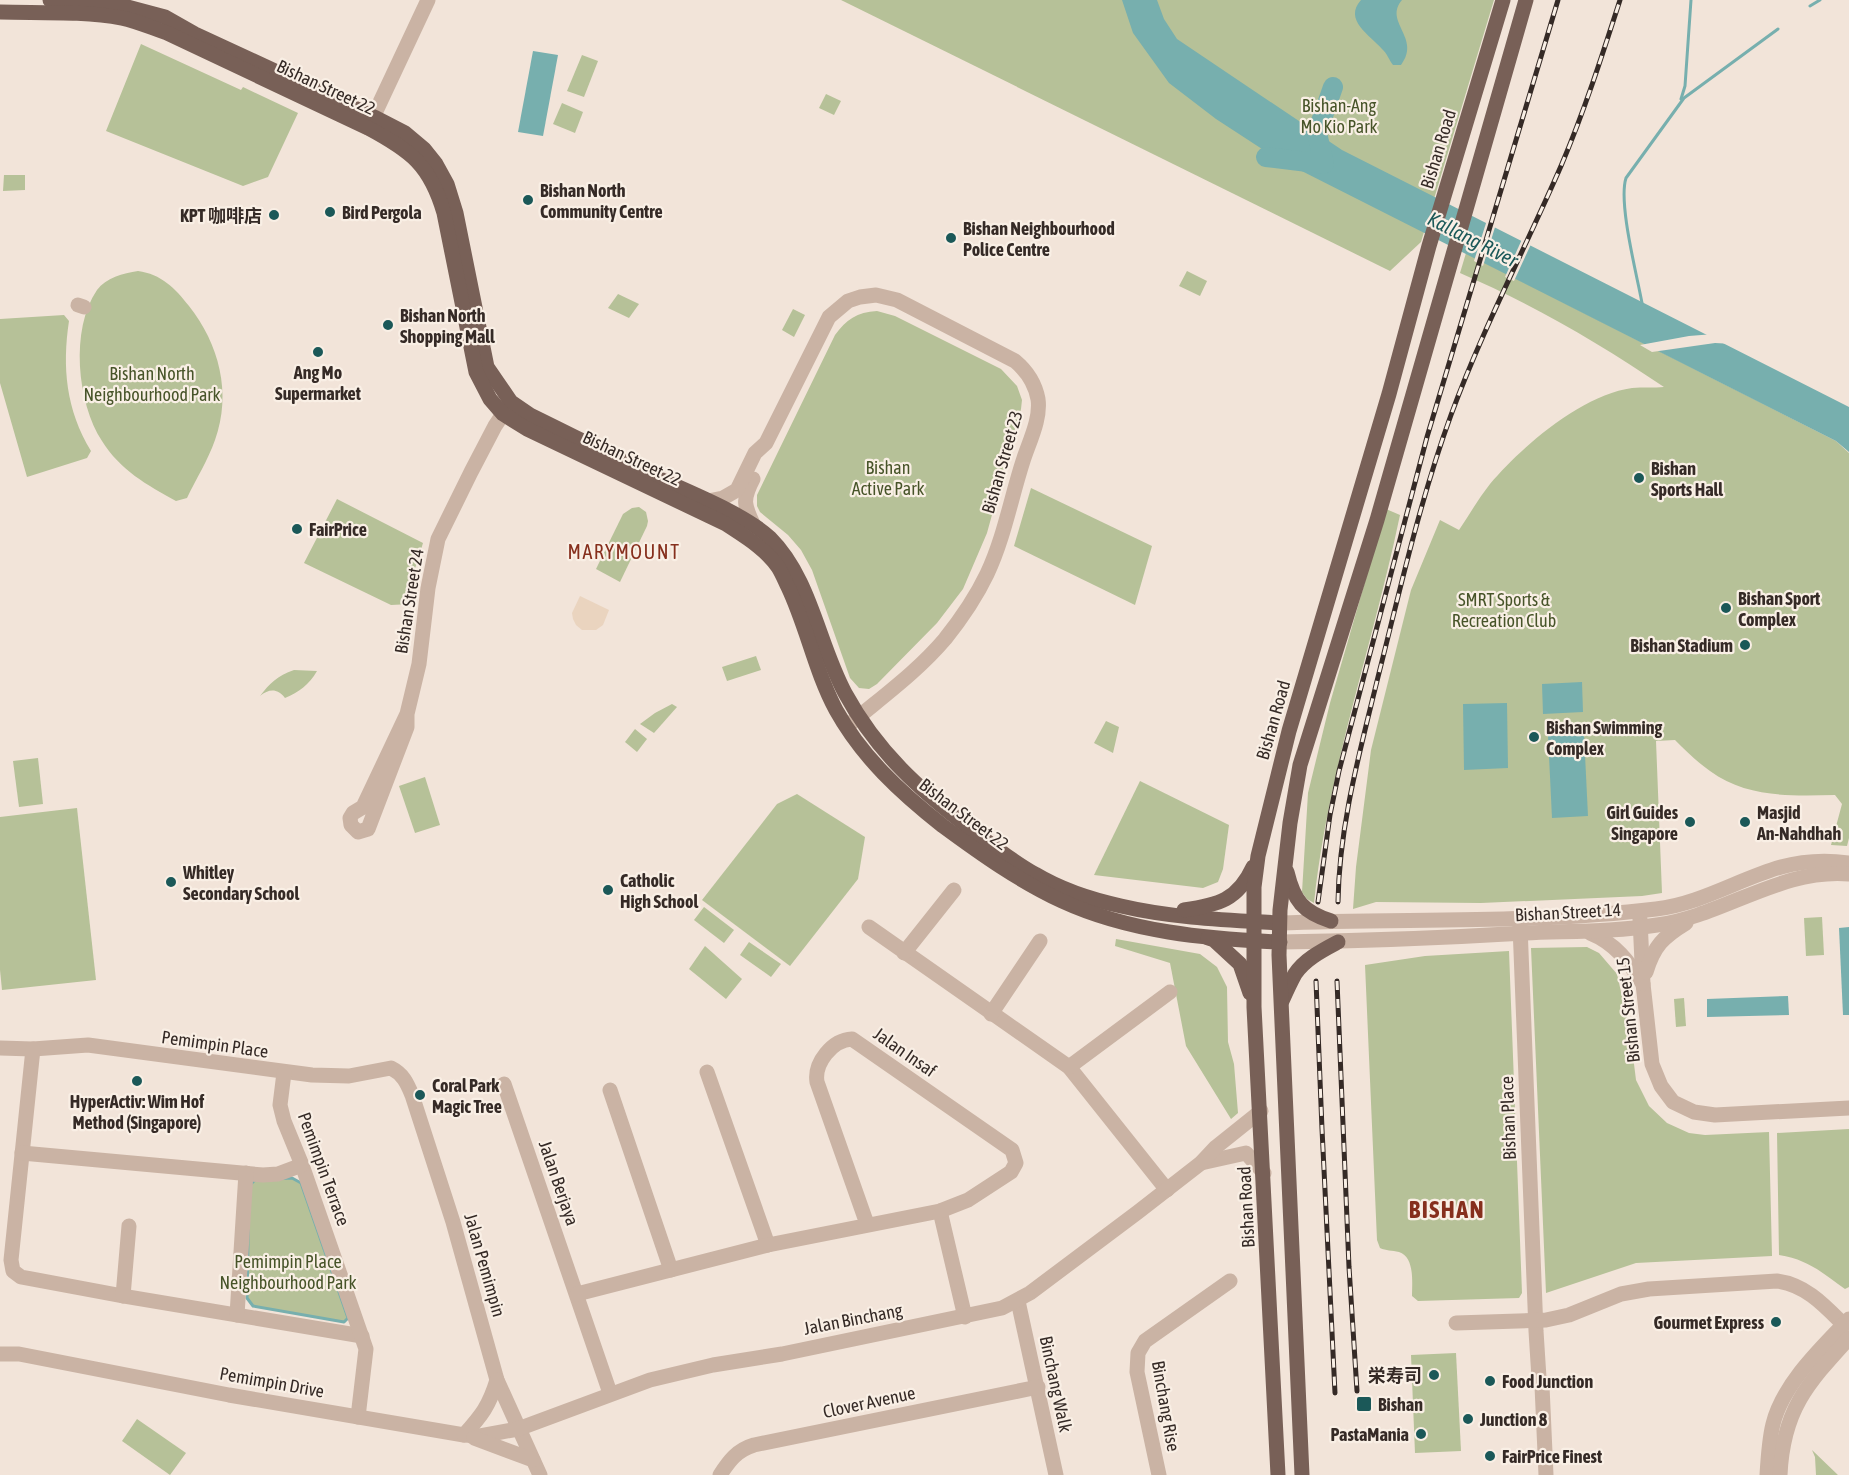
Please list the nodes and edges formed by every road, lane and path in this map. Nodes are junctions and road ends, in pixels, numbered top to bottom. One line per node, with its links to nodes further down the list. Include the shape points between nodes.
1 (50, 0): 6 (main road, Bishan Street 22, via 120,5 165,17)
2 (428, 0): 6 (street)
3 (1503, 0): 13 (main road, Bishan Road, via 1287,741)
4 (1526, 0): 15 (main road, via 1377,520 1300,765)
5 (0, 12): 6 (main road, Bishan Street 22, via 124,18 167,33)
6 (371, 123): 7 (main road, Bishan Street 22, via 415,159 437,191 476,372 490,399)
7 (507, 408): 9 (main road, Bishan Street 22, via 530,415); 11 (street, Bishan Street 24, via 438,539 419,664); 12 (main road, Bishan Street 22, via 527,429 726,524 767,554 791,594 836,708)
8 (766, 443): 9 (street, Bishan Street 23, via 756,453 737,490); 10 (street, Bishan Street 23, via 765,455 745,493 746,510); 12 (street, Bishan Street 23, via 829,317 848,301 860,297 876,295 897,300 1015,361 1025,369 1038,400 1036,422 1000,541 974,599 944,639 876,705)
9 (708, 501): 10 (main road, Bishan Street 22)
10 (754, 526): 12 (main road, Bishan Street 22, via 790,562)
11 (407, 714): 11 (street, Bishan Street 24, via 407,727 372,821 368,829 358,832 350,818 363,807)
12 (853, 721): 19 (main road, Bishan Street 22, via 945,810 1036,875 1111,903); 29 (main road, Bishan Street 22, via 858,742 888,780 984,857 1064,902 1115,920)
13 (1258, 856): 19 (main road, via 1247,882 1232,897 1211,906); 22 (main road, Bishan Road)
14 (1849, 863): 18 (street, Bishan Street 14, via 1783,866 1676,905)
15 (1285, 864): 23 (main road, via 1293,895 1310,913); 24 (main road)
16 (1849, 874): 20 (street, Bishan Street 14, via 1798,879)
17 (954, 890): 34 (street)
18 (1640, 910): 21 (street, Bishan Street 14); 26 (street, Bishan Street 15)
19 (1161, 913): 22 (main road, Bishan Street 22)
20 (1699, 915): 26 (street, Bishan Street 14); 35 (street, via 1660,941 1650,957)
21 (1511, 919): 23 (street, Bishan Street 14); 28 (street, via 1520,925)
22 (1255, 921): 24 (main road, Bishan Street 22); 31 (main road, Bishan Road)
23 (1331, 921): 24 (street, Bishan Street 14)
24 (1279, 923): 32 (main road)
25 (869, 927): 34 (street)
26 (1640, 927): 27 (street, Bishan Street 14); 35 (street, Bishan Street 15)
27 (1584, 931): 28 (street, Bishan Street 14); 35 (street, via 1619,951)
28 (1522, 933): 33 (street, Bishan Street 14); 67 (street, Bishan Place)
29 (1205, 937): 31 (main road, Bishan Street 22); 38 (main road, via 1214,940 1240,964)
30 (1040, 941): 39 (street)
31 (1255, 941): 32 (main road, Bishan Street 22); 38 (main road, Bishan Road)
32 (1280, 942): 33 (street, Bishan Street 14); 37 (main road)
33 (1338, 942): 37 (main road, via 1304,964)
34 (904, 953): 39 (street)
35 (1643, 984): 48 (street, Bishan Street 15, via 1652,1064 1661,1086 1673,1101 1694,1112 1715,1115)
36 (1170, 993): 42 (street)
37 (1282, 1001): 87 (main road)
38 (1254, 1007): 49 (main road, Bishan Road)
39 (991, 1014): 42 (street)
40 (0, 1048): 41 (street, Pemimpin Place)
41 (33, 1049): 45 (street, Pemimpin Place, via 88,1046); 50 (street)
42 (1069, 1067): 55 (street)
43 (391, 1068): 45 (street, Pemimpin Place, via 349,1076); 75 (street, Jalan Pemimpin, via 405,1080 411,1095 453,1222)
44 (707, 1072): 59 (street)
45 (284, 1073): 52 (street, Pemimpin Terrace, via 280,1105)
46 (504, 1084): 62 (street, Jalan Berjaya)
47 (610, 1090): 60 (street)
48 (1849, 1108)
49 (1261, 1111): 51 (street, Jalan Binchang); 54 (main road, Bishan Road)
50 (22, 1153): 53 (street); 63 (street, via 13,1271 21,1277)
51 (1201, 1163): 54 (street, Jalan Binchang, via 1246,1153); 55 (street, Jalan Binchang)
52 (302, 1165): 53 (street, via 278,1174); 70 (street, Pemimpin Terrace)
53 (246, 1173): 65 (street)
54 (1264, 1173): 86 (main road, Bishan Road)
55 (1167, 1190): 64 (street, Jalan Binchang)
56 (940, 1211): 57 (street); 57 (street, Jalan Insaf, via 968,1200 1011,1172 1016,1163 1012,1150 852,1039 843,1039 818,1064 817,1082); 66 (street)
57 (867, 1224): 59 (street)
58 (129, 1226): 63 (street)
59 (768, 1245): 60 (street)
60 (671, 1270): 62 (street)
61 (1230, 1281): 85 (street, Binchang Rise, via 1145,1341 1138,1353 1137,1372)
62 (577, 1294): 77 (street, Jalan Berjaya)
63 (123, 1296): 65 (street)
64 (1018, 1301): 66 (street, Jalan Binchang); 76 (street, Binchang Walk)
65 (237, 1315): 70 (street)
66 (965, 1317): 77 (street, Jalan Binchang, via 713,1365)
67 (1536, 1320): 68 (street); 69 (street, via 1569,1315 1621,1294 1649,1289 1777,1281 1803,1289); 74 (street, Bishan Place)
68 (1456, 1323)
69 (1847, 1327): 90 (street, via 1808,1363 1781,1405 1773,1423); 91 (street, via 1798,1400 1783,1442)
70 (362, 1336): 78 (street, Pemimpin Terrace, via 366,1349)
71 (0, 1347): 73 (street, Pemimpin Drive)
72 (0, 1354): 73 (street, Pemimpin Drive)
73 (19, 1354): 78 (street, Pemimpin Drive)
74 (1539, 1378): 88 (street, Bishan Place, via 1536,1387); 89 (street, Bishan Place)
75 (497, 1380): 79 (street, Jalan Pemimpin); 80 (street, via 484,1412)
76 (1038, 1387): 83 (street, Clover Avenue, via 754,1445 733,1456); 84 (street, Binchang Walk)
77 (610, 1394): 79 (street, Jalan Binchang)
78 (357, 1417): 80 (street, Pemimpin Drive)
79 (518, 1429): 80 (street, Pemimpin Drive); 81 (street, Jalan Pemimpin)
80 (464, 1435): 81 (street)
81 (533, 1460): 82 (street, Jalan Pemimpin)
82 (540, 1475)
83 (720, 1475)
84 (1056, 1475)
85 (1159, 1475)
86 (1278, 1475)
87 (1302, 1475)
88 (1540, 1475)
89 (1546, 1475)
90 (1767, 1475)
91 (1780, 1475)

